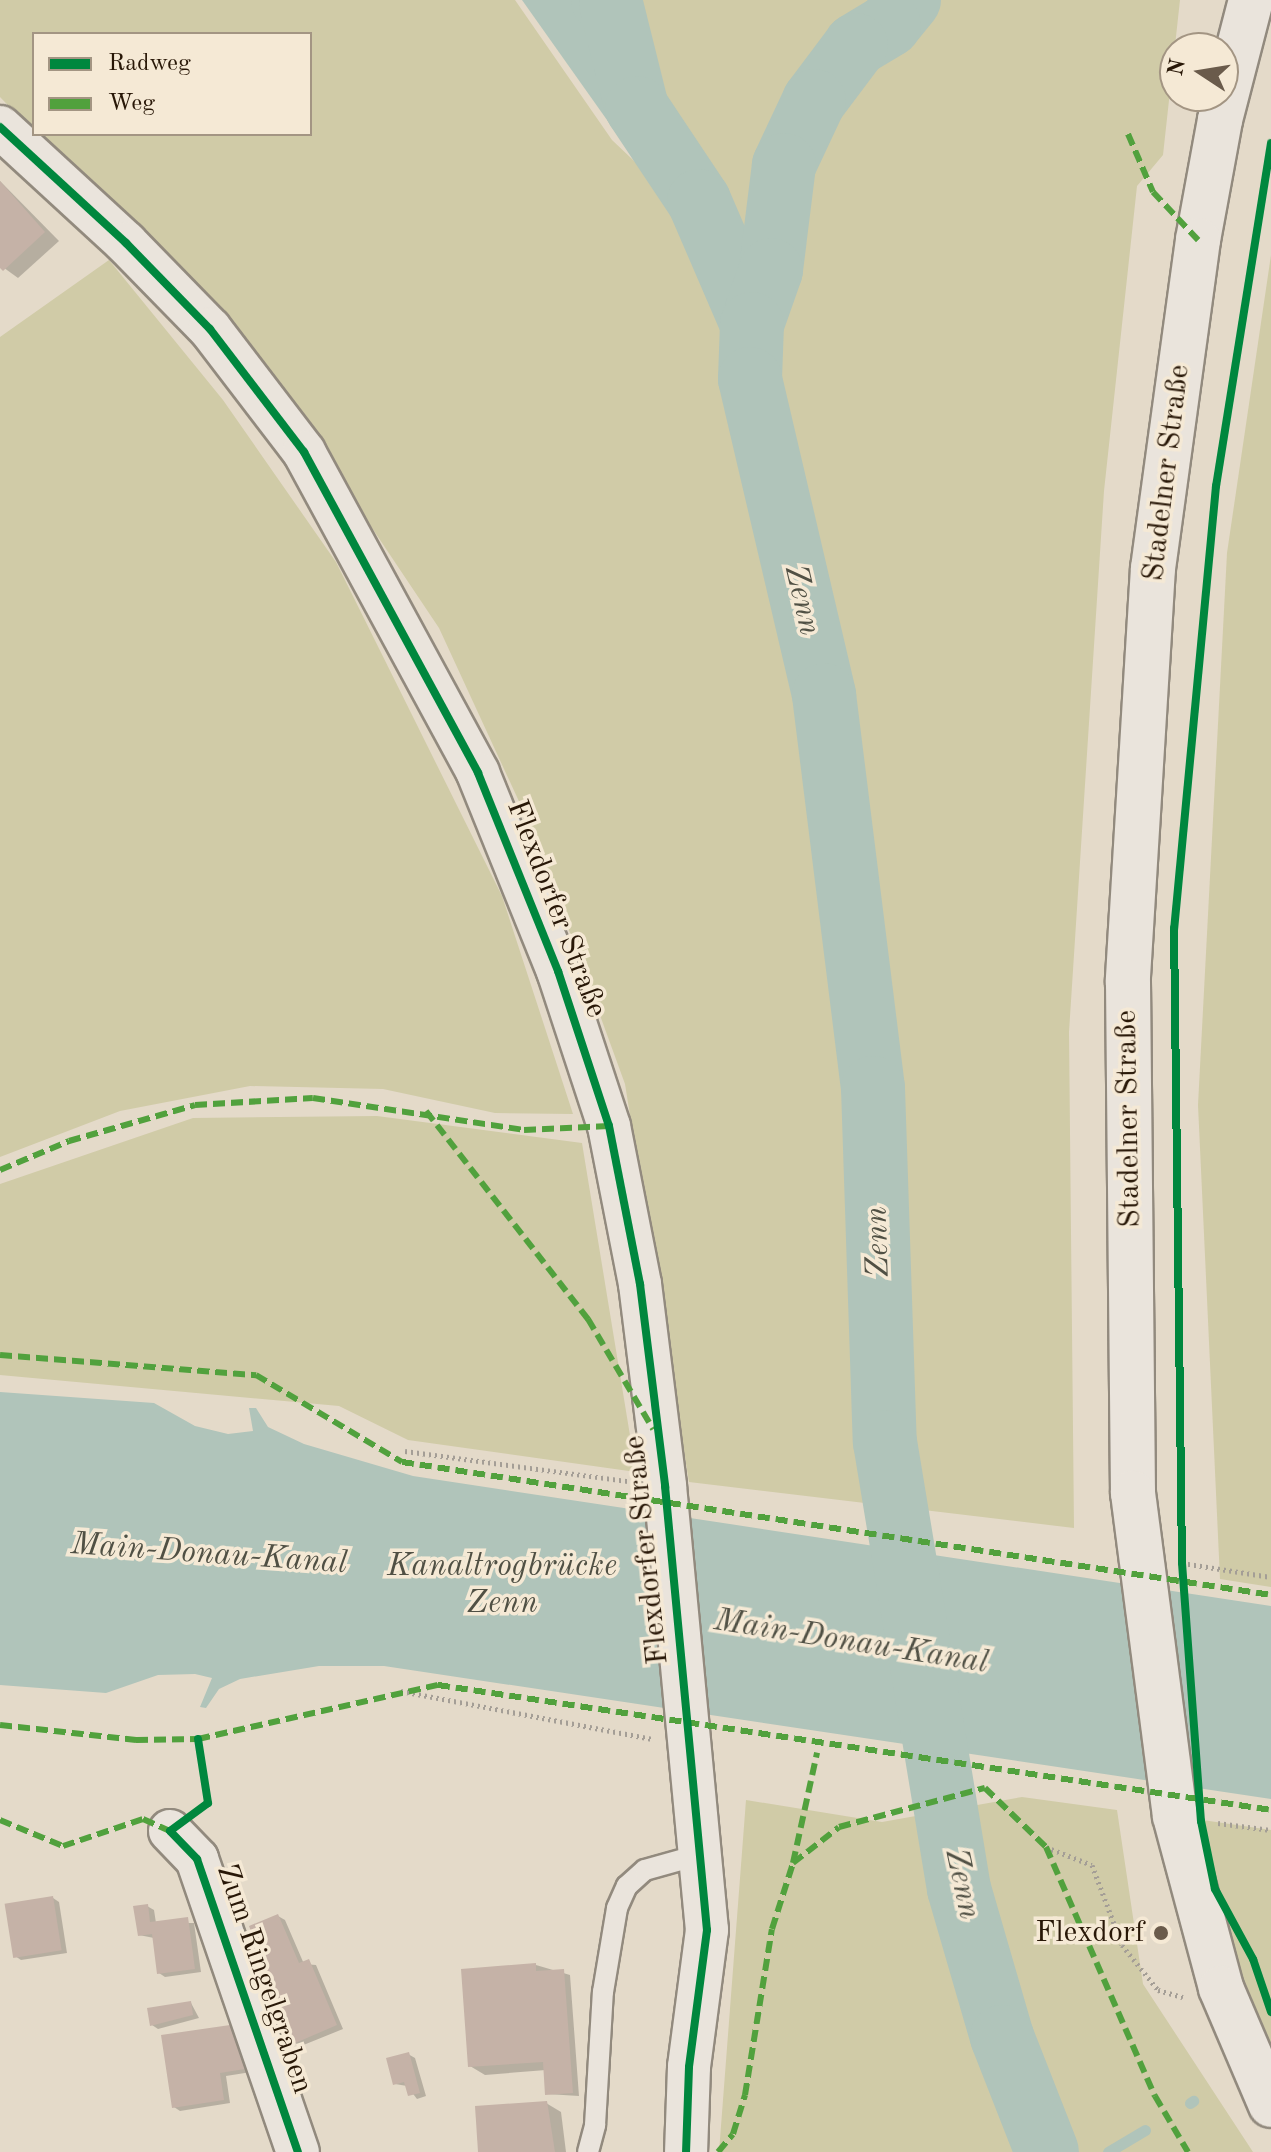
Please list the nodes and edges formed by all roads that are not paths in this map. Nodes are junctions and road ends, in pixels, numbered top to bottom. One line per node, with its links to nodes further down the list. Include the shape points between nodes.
1 (1225, 0): 3 (main road)
2 (1251, 0): 4 (main road, Stadelner Straße)
3 (1224, 32)
4 (1239, 42)
5 (1219, 112): 9 (main road, Stadelner Straße, via 1153,568 1128,982 1133,1493 1175,1816 1216,1973)
6 (0, 127): 8 (street, Flexdorfer Straße, via 210,329 304,452 478,773 558,971 609,1126 640,1284)
7 (170, 1831): 10 (street, Zum Ringelgraben, via 197,1859)
8 (702, 1854): 11 (lane, via 645,1870 627,1886 617,1908); 12 (street, Flexdorfer Straße, via 707,1930 689,2067)
9 (1271, 2105)
10 (298, 2152)
11 (588, 2152)
12 (686, 2152)

